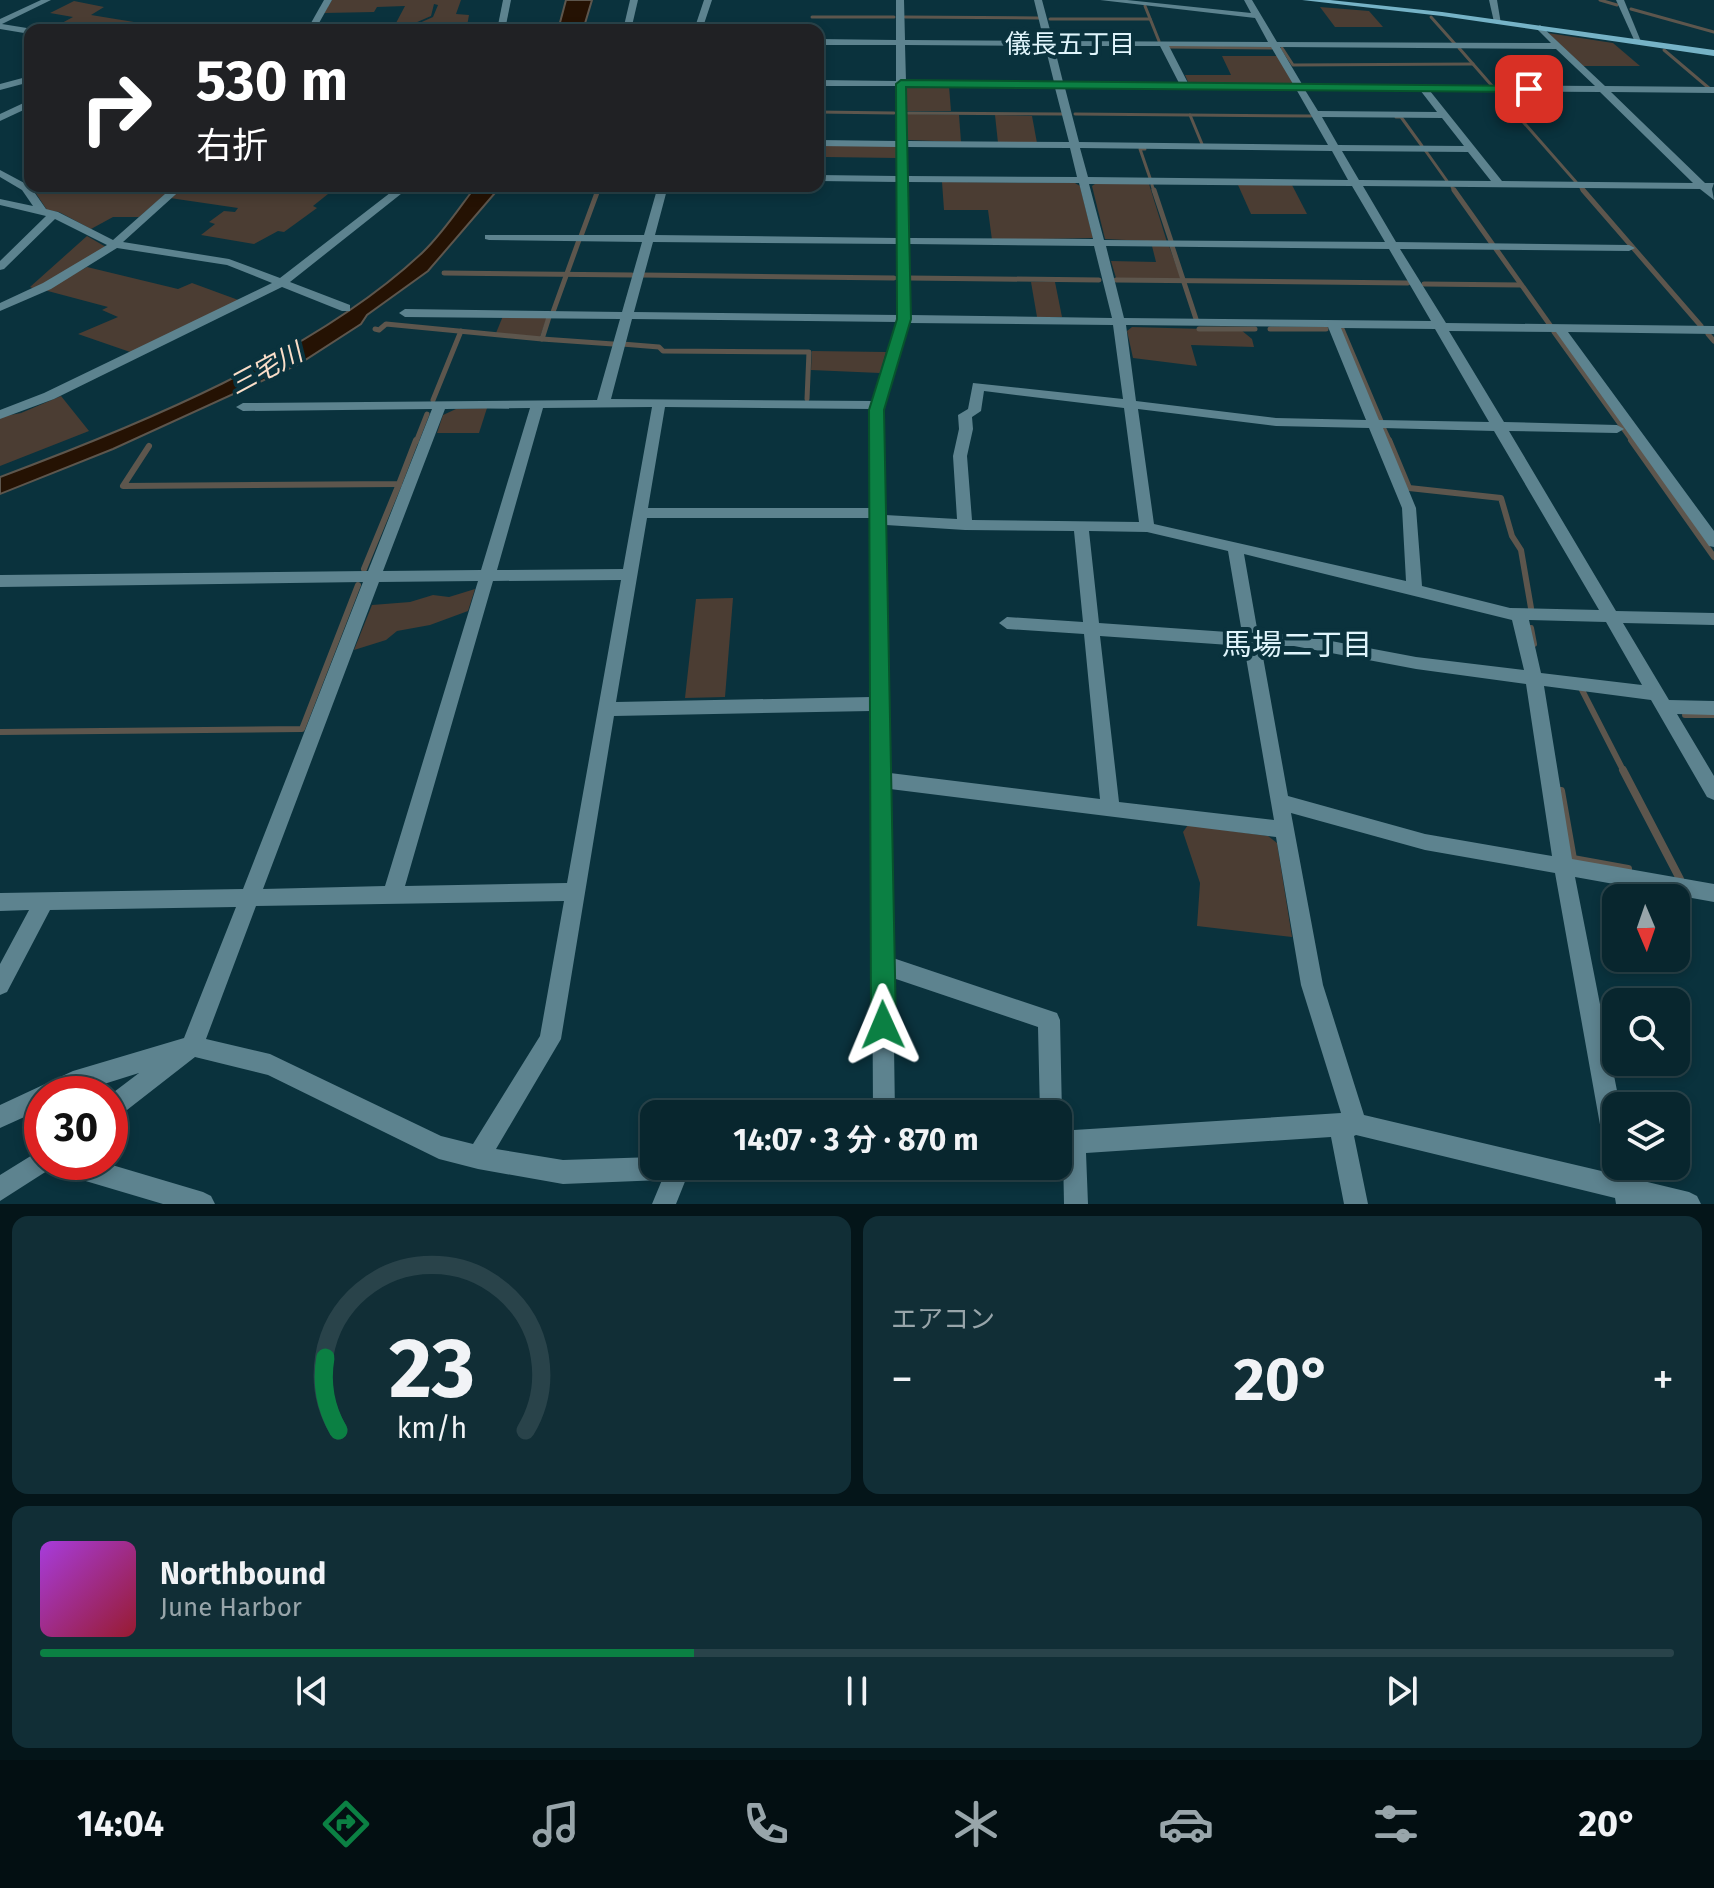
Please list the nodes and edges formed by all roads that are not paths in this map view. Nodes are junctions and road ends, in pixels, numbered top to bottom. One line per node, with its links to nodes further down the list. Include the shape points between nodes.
1 (47, 0): 16 (street)
2 (328, 0): 17 (street)
3 (507, 0): 18 (street)
4 (634, 0): 19 (street)
5 (708, 0): 20 (street)
6 (900, 0): 24 (street)
7 (1038, 0): 26 (street)
8 (1104, 0): 14 (street)
9 (1248, 0): 14 (street)
10 (1306, 0): 13 (street)
11 (1493, 0): 15 (street)
12 (1620, 0): 25 (street)
13 (1351, 2): 15 (street)
14 (1258, 16): 28 (street)
15 (1498, 22): 21 (street)
16 (0, 24): 22 (street)
17 (314, 24)
18 (502, 24)
19 (628, 24)
20 (700, 24)
21 (1540, 28): 25 (street); 29 (street)
22 (24, 30)
23 (824, 42): 24 (street)
24 (900, 42): 26 (street); 33 (street)
25 (1639, 42): 30 (street)
26 (1050, 43): 27 (street); 34 (street)
27 (1163, 44): 28 (street); 35 (street)
28 (1275, 45): 29 (street); 37 (street)
29 (1557, 46): 39 (street)
30 (1714, 53)
31 (24, 81): 36 (street)
32 (824, 83): 33 (street)
33 (901, 84): 34 (street); 48 (street)
34 (1060, 85): 35 (street); 49 (street)
35 (1185, 86): 37 (street)
36 (0, 87)
37 (1300, 87): 38 (street); 44 (street)
38 (1423, 88): 39 (street); 45 (street)
39 (1603, 90): 40 (street); 58 (street)
40 (1714, 90)
41 (0, 94): 42 (street)
42 (24, 100)
43 (24, 105): 46 (street)
44 (1316, 114): 45 (street); 50 (street)
45 (1444, 115): 51 (street)
46 (0, 118)
47 (824, 143): 48 (street)
48 (902, 144): 49 (street); 54 (street)
49 (1075, 145): 50 (street); 55 (street)
50 (1336, 148): 51 (street); 56 (street)
51 (1471, 149): 57 (street)
52 (0, 173): 59 (street)
53 (824, 178): 54 (street)
54 (902, 179): 55 (street); 69 (street)
55 (1084, 181): 56 (street); 71 (street)
56 (1357, 183): 57 (street); 72 (street)
57 (1499, 184): 58 (street)
58 (1708, 186): 64 (street)
59 (24, 187)
60 (30, 192): 66 (street)
61 (173, 192): 70 (street)
62 (398, 192): 75 (street)
63 (661, 192): 68 (street)
64 (1714, 197)
65 (0, 202): 66 (street)
66 (48, 212): 70 (street); 74 (street)
67 (489, 237): 68 (street)
68 (649, 239): 69 (street); 79 (street)
69 (903, 241): 71 (street); 80 (street)
70 (113, 244): 75 (street, via 229,262); 76 (street, via 83,266)
71 (1099, 244): 72 (street); 81 (street)
72 (1394, 246): 73 (street); 83 (street)
73 (1629, 248)
74 (0, 267)
75 (281, 283): 77 (street); 93 (street)
76 (0, 307)
77 (346, 308)
78 (405, 313): 79 (street)
79 (627, 315): 80 (street); 86 (street)
80 (904, 319): 81 (street); 91 (street)
81 (1119, 322): 82 (street); 89 (street)
82 (1333, 324): 83 (street); 94 (street)
83 (1441, 326): 84 (street); 95 (street)
84 (1559, 328): 85 (street); 102 (street)
85 (1714, 330)
86 (603, 403): 87 (street); 88 (street)
87 (659, 403): 91 (street); 97 (street)
88 (538, 404): 90 (street); 105 (street)
89 (1132, 404): 94 (street, via 1276,422); 99 (street, via 978,386 974,411 965,415 960,456); 101 (street)
90 (440, 405): 92 (street); 106 (street)
91 (878, 405): 98 (street)
92 (243, 407)
93 (0, 415)
94 (1374, 424): 95 (street); 108 (street, via 1409,508)
95 (1501, 427): 96 (street); 110 (street)
96 (1617, 429)
97 (640, 513): 98 (street); 104 (street)
98 (878, 516): 99 (street); 117 (street)
99 (965, 525): 100 (street)
100 (1081, 526): 101 (street); 113 (street)
101 (1147, 527): 103 (street)
102 (1714, 542)
103 (1235, 547): 108 (street); 114 (street)
104 (630, 574): 105 (street); 119 (street)
105 (487, 576): 106 (street); 128 (street)
106 (374, 577): 107 (street); 129 (street)
107 (0, 581)
108 (1414, 589): 109 (street)
109 (1519, 614): 110 (street); 115 (street)
110 (1613, 618): 111 (street); 116 (street)
111 (1714, 619)
112 (1007, 623): 113 (street)
113 (1094, 628): 114 (street); 123 (street)
114 (1252, 640): 115 (street, via 1294,640); 122 (street)
115 (1534, 678): 116 (street); 125 (street)
116 (1661, 701): 118 (street); 121 (street)
117 (880, 704): 119 (street); 120 (street)
118 (1714, 708)
119 (607, 709): 126 (street)
120 (881, 780): 123 (street); 132 (street)
121 (1714, 792)
122 (1280, 802): 124 (street); 125 (street, via 1425,842)
123 (1110, 808): 124 (street)
124 (1285, 830): 142 (street, via 1312,985)
125 (1563, 866): 127 (street); 136 (street)
126 (576, 892): 128 (street); 144 (street, via 550,1039)
127 (1714, 893)
128 (392, 897): 129 (street)
129 (249, 899): 130 (street); 134 (street)
130 (44, 901): 131 (street); 133 (street)
131 (0, 902)
132 (883, 965): 138 (street); 139 (street, via 1049,1020)
133 (0, 985)
134 (192, 1046): 135 (street); 137 (street); 144 (street, via 270,1065 439,1147)
135 (93, 1076)
136 (1606, 1092)
137 (128, 1095)
138 (884, 1100)
139 (1051, 1100)
140 (24, 1106): 141 (street)
141 (0, 1117)
142 (1348, 1125): 143 (street); 150 (street); 155 (street)
143 (1072, 1143)
144 (478, 1157): 145 (street, via 563,1172)
145 (640, 1170)
146 (24, 1173): 151 (street)
147 (122, 1180): 152 (street)
148 (674, 1180): 153 (street)
149 (1072, 1180): 154 (street)
150 (1624, 1186): 156 (street)
151 (0, 1189)
152 (203, 1204)
153 (664, 1204)
154 (1076, 1204)
155 (1356, 1204)
156 (1689, 1204)

